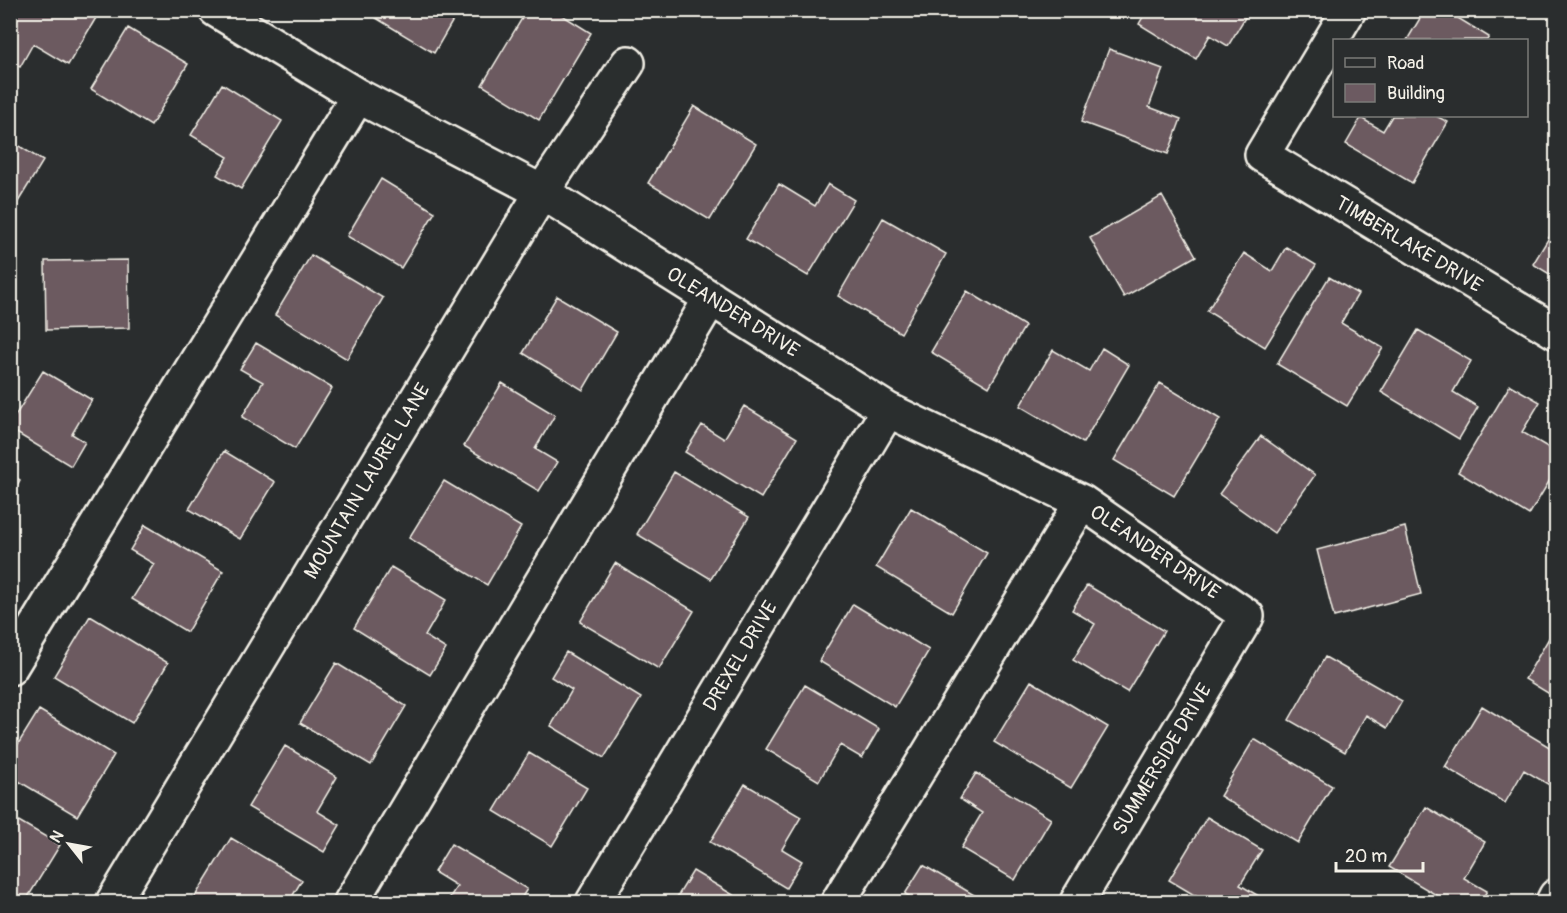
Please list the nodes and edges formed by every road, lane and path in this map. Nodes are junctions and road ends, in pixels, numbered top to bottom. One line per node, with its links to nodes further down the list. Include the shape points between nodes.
1 (216, 10): 4 (street, OLEANDER DRIVE)
2 (1349, 10): 7 (street, TIMBERLAKE DRIVE, via 1262,155)
3 (628, 63): 5 (street, MOUNTAIN LAUREL LANE)
4 (358, 96): 5 (street, OLEANDER DRIVE); 11 (street)
5 (542, 192): 6 (street, OLEANDER DRIVE); 13 (street, MOUNTAIN LAUREL LANE)
6 (711, 298): 8 (street, OLEANDER DRIVE); 14 (street)
7 (1557, 332)
8 (888, 410): 9 (street, OLEANDER DRIVE); 15 (street, DREXEL DRIVE)
9 (1082, 502): 10 (street, OLEANDER DRIVE); 16 (street)
10 (1247, 616): 17 (street, SUMMERSIDE DRIVE)
11 (10, 668)
12 (1557, 896): 18 (street)
13 (113, 903)
14 (351, 903)
15 (593, 903)
16 (838, 903)
17 (1077, 903)
18 (1553, 903)

